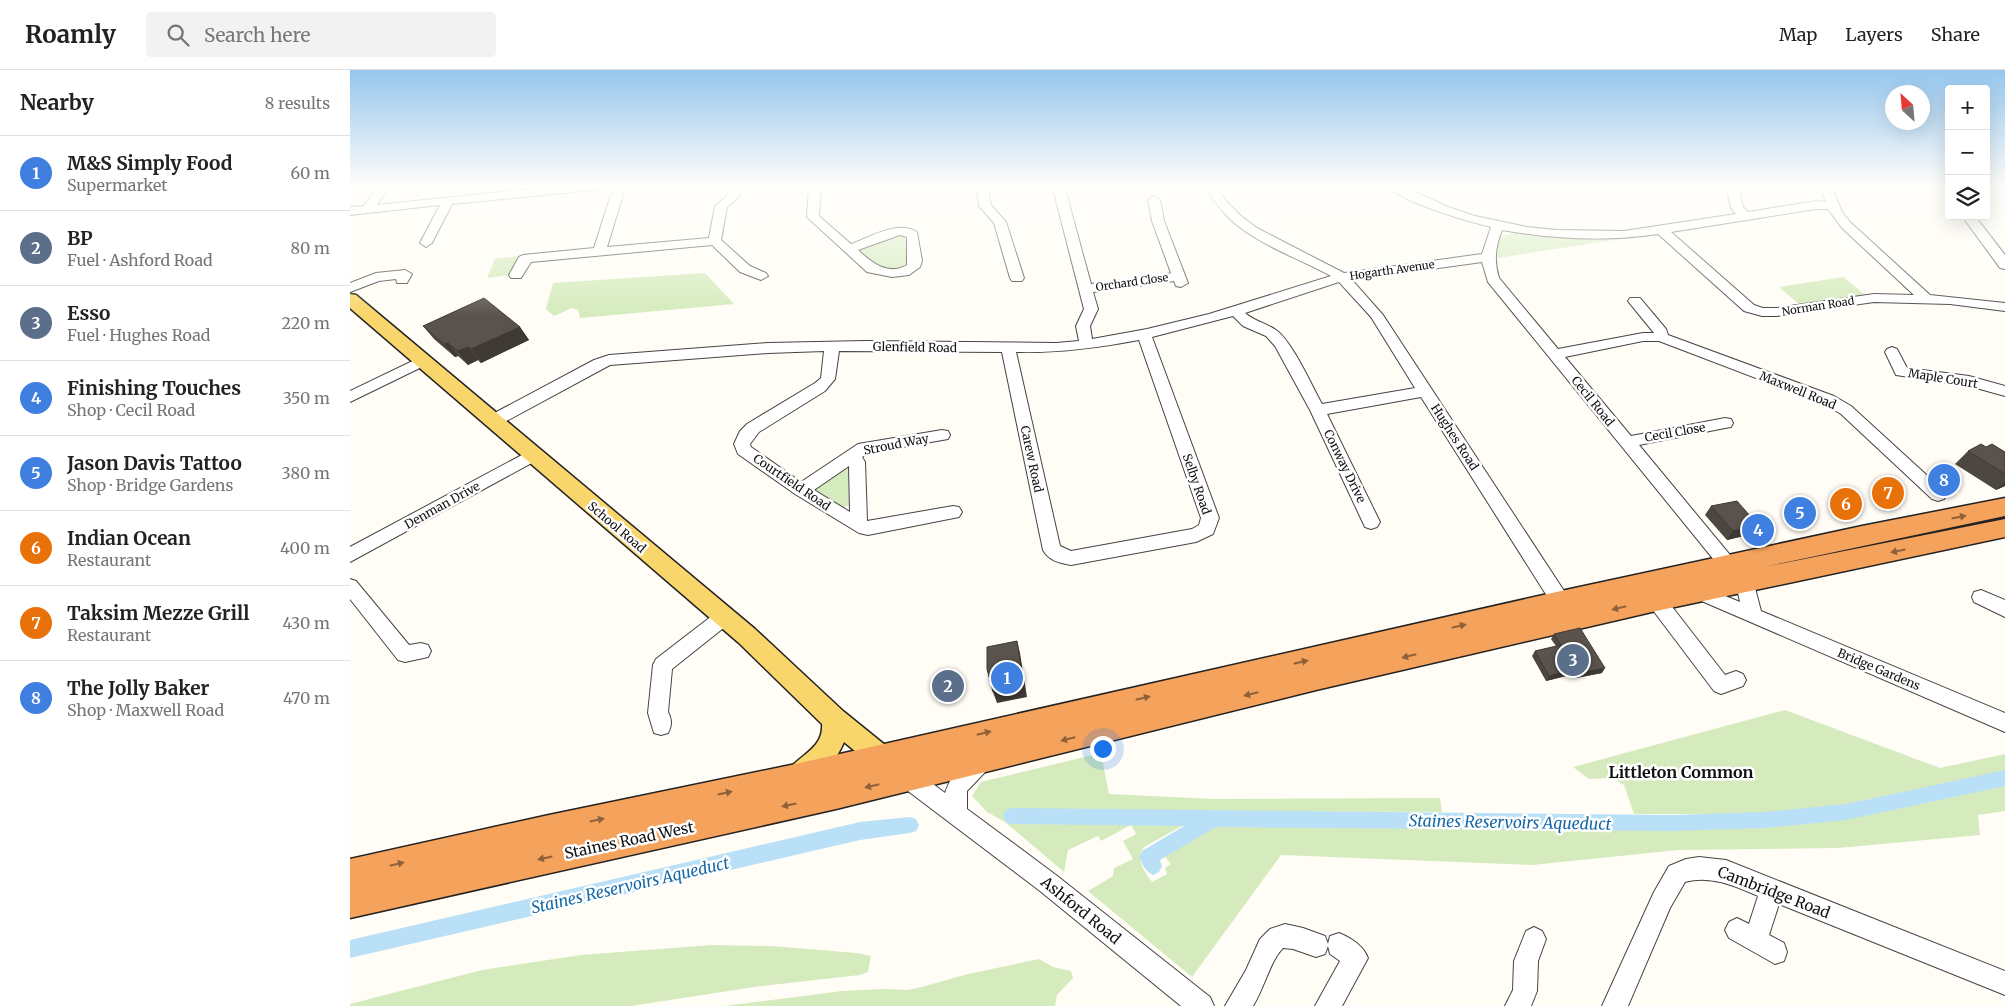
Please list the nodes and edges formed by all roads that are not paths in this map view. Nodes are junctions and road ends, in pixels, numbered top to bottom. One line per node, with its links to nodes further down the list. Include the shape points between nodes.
1 (434, 229): 16 (street)
2 (607, 229): 18 (street)
3 (717, 229): 15 (street)
4 (826, 229): 17 (street)
5 (1004, 229): 25 (street)
6 (1070, 229): 28 (street)
7 (1161, 229): 28 (street, Orchard Close, via 1179,278)
8 (1249, 229): 24 (street, Hogarth Avenue)
9 (1497, 229): 20 (street)
10 (1518, 229): 14 (street, via 1564,235 1616,235)
11 (1669, 229): 14 (street)
12 (1850, 229): 29 (street)
13 (1980, 229): 19 (street)
14 (1661, 230): 29 (street, Norman Road, via 1749,308 1762,312 1874,298)
15 (715, 241): 18 (street); 23 (street, via 745,269)
16 (426, 244)
17 (849, 249): 17 (street, via 872,269 882,271 904,272 913,267 915,261 913,235 908,232 900,231)
18 (600, 250): 22 (street, via 524,260)
19 (2001, 252): 21 (street)
20 (1487, 257): 24 (street, Hogarth Avenue); 40 (street, Cecil Road, via 1493,279)
21 (2005, 265)
22 (516, 275)
23 (761, 276)
24 (1342, 277): 33 (street, Glenfield Road); 42 (street, Hughes Road, via 1376,314)
25 (1017, 278)
26 (402, 280): 27 (street, via 405,274 376,277)
27 (350, 288)
28 (1086, 289): 36 (street, via 1091,309 1083,322 1082,332)
29 (1925, 298): 32 (street, Norman Road)
30 (350, 299): 41 (main road, School Road)
31 (1635, 301): 35 (street)
32 (2005, 307)
33 (1235, 311): 34 (street, Glenfield Road); 45 (street, Conway Drive, via 1248,323 1271,333 1278,340)
34 (1144, 335): 36 (street, Glenfield Road); 60 (street, Selby Road, via 1210,518 1206,528 1196,535)
35 (1661, 336): 40 (street, Maxwell Road); 53 (street, Maxwell Road, via 1828,400 1846,410)
36 (1087, 345): 38 (street, Glenfield Road)
37 (832, 347): 38 (street, Glenfield Road); 46 (street, Glenfield Road, via 768,348 610,360); 52 (street, Courtfield Road, via 828,379 753,428 742,444 744,450)
38 (1008, 348): 60 (street, Carew Road, via 1052,550)
39 (1892, 352): 43 (street, Maple Court, via 1901,372 1969,381)
40 (1554, 354): 49 (street, Cecil Road)
41 (424, 361): 44 (street); 46 (main road, School Road)
42 (1425, 391): 45 (street); 66 (street, Hughes Road)
43 (2005, 391)
44 (350, 396)
45 (1318, 410): 56 (street, Conway Drive)
46 (493, 421): 50 (main road, School Road)
47 (1725, 423): 49 (street, Cecil Close)
48 (942, 435): 51 (street, Stroud Way, via 864,448)
49 (1626, 442): 61 (street, Cecil Road)
50 (528, 450): 58 (street, Denman Drive, via 510,456); 59 (street, Denman Drive); 69 (main road, School Road)
51 (851, 456): 52 (street, Stroud Way); 57 (street, via 857,462)
52 (801, 490): 57 (street, Courtfield Road)
53 (1938, 495)
54 (953, 512): 57 (street, via 868,528)
55 (2002, 520): 61 (highway, via 1862,536)
56 (1372, 522)
57 (859, 526)
58 (350, 544)
59 (350, 555)
60 (1071, 558)
61 (1739, 573): 63 (highway, Staines Road West); 66 (highway, Staines Road West); 68 (street)
62 (350, 586): 70 (street, via 405,654)
63 (1696, 591): 65 (highway, Staines Road West); 68 (street, Bridge Gardens)
64 (1981, 596): 67 (street)
65 (1656, 600): 71 (street, via 1722,685); 76 (highway, Staines Road West, one-way to 76, via 1309,679)
66 (1561, 602): 75 (highway, Staines Road West, one-way to 66)
67 (2005, 609)
68 (1753, 614): 73 (street, Bridge Gardens)
69 (724, 617): 72 (main road, School Road); 74 (street, via 663,665 658,713)
70 (421, 652)
71 (1736, 680)
72 (834, 719): 75 (main road, School Road); 78 (main road, via 835,731 820,758)
73 (2005, 723)
74 (661, 726)
75 (881, 758): 77 (main road, School Road); 78 (highway, Staines Road West)
76 (985, 759): 77 (highway, Staines Road West); 79 (street, via 961,780 956,790 955,807)
77 (908, 778): 79 (street, Ashford Road); 82 (highway, Staines Road West, one-way to 82)
78 (792, 780): 80 (highway, Staines Road West, one-way to 78)
79 (959, 816): 86 (street, Ashford Road)
80 (350, 875)
81 (1772, 890): 84 (street); 85 (street, Cambridge Road); 90 (street, Cambridge Road, via 1712,868 1677,874 1662,900)
82 (350, 901)
83 (1534, 939): 89 (street, via 1526,961 1525,991)
84 (1756, 941)
85 (2005, 983)
86 (1201, 1006)
87 (1238, 1006): 88 (street, via 1252,984 1268,944 1286,936 1328,945 1356,958)
88 (1328, 1006)
89 (1518, 1006)
90 (1615, 1006)

